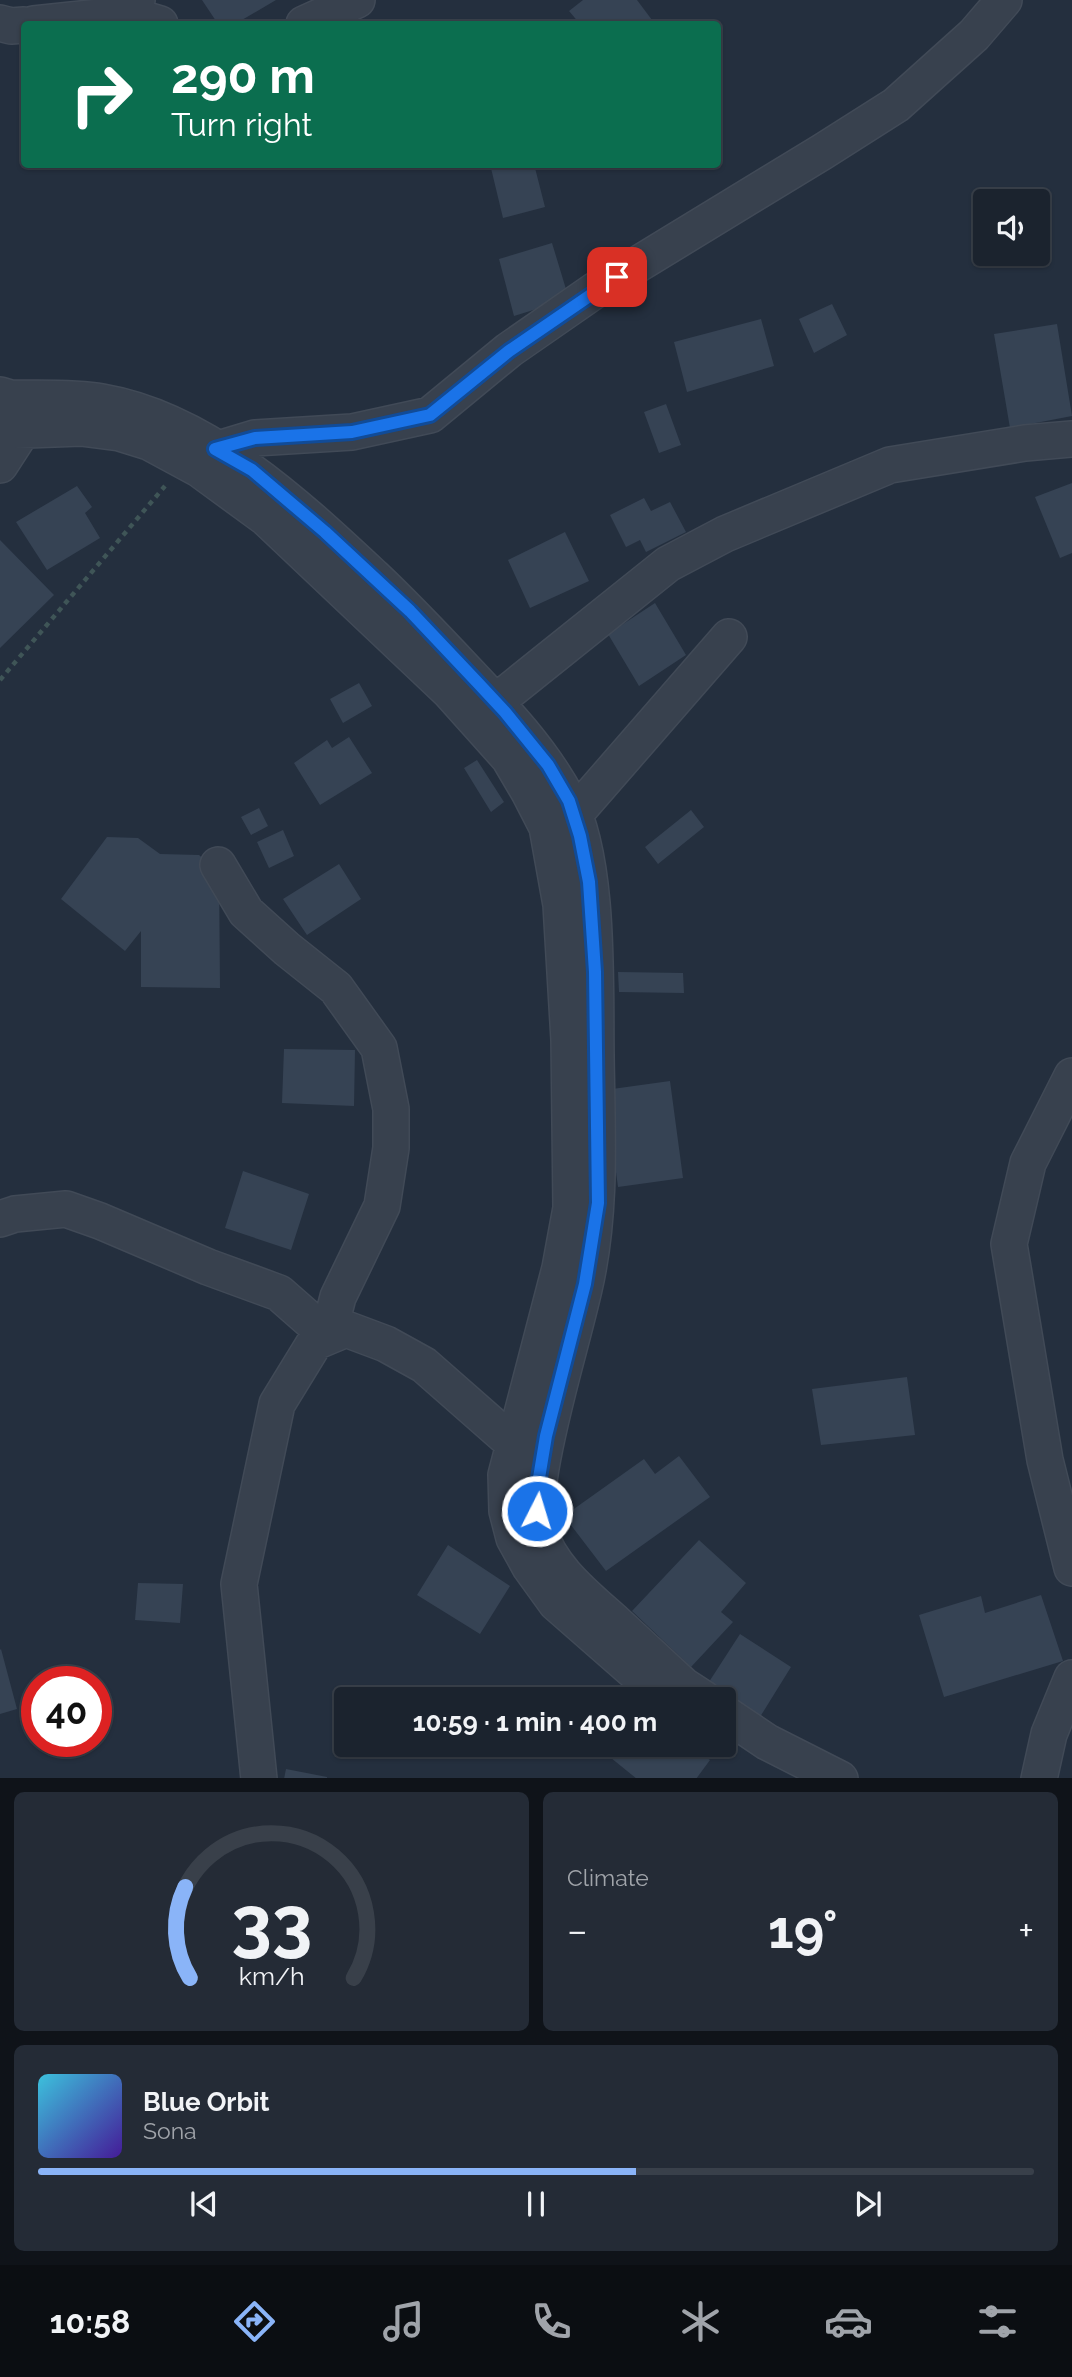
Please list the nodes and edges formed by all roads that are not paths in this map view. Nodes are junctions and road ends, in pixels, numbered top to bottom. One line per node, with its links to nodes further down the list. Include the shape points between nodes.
1 (358, 0): 6 (street)
2 (1004, 0): 13 (street, via 974,36 896,104 594,291 430,415 352,432 255,438)
3 (132, 7): 4 (street); 5 (street)
4 (51, 21)
5 (155, 21)
6 (311, 21)
7 (0, 23): 8 (street)
8 (21, 25)
9 (0, 395): 10 (street)
10 (60, 400): 11 (street); 13 (street, via 101,402 146,413 175,426)
11 (11, 431): 13 (street, via 81,428 120,433); 14 (street)
12 (1072, 439): 16 (street, via 890,466 724,534 668,564)
13 (201, 455): 16 (street, via 252,470 325,532 410,611)
14 (0, 465)
15 (729, 637): 17 (street)
16 (484, 710): 17 (street, via 548,765 569,801)
17 (560, 821): 22 (street, via 571,1208)
18 (218, 865): 21 (street, via 246,912 336,988 379,1048 391,1109 391,1148 382,1206 338,1297)
19 (1072, 1076): 23 (street, via 1028,1163 1009,1244 1045,1460)
20 (0, 1219): 21 (street, via 66,1209 100,1221 279,1293)
21 (328, 1336): 22 (street, via 346,1329 424,1365); 29 (street, via 316,1342 277,1404 239,1584)
22 (528, 1451): 25 (street, via 506,1475 507,1511 514,1538 556,1603); 26 (street, via 538,1525 548,1552 568,1580)
23 (1072, 1568)
24 (1072, 1678): 32 (street, via 1049,1734)
25 (652, 1687)
26 (686, 1687)
27 (736, 1721): 31 (street)
28 (736, 1750): 30 (street)
29 (259, 1778)
30 (785, 1778)
31 (838, 1778)
32 (1039, 1778)

